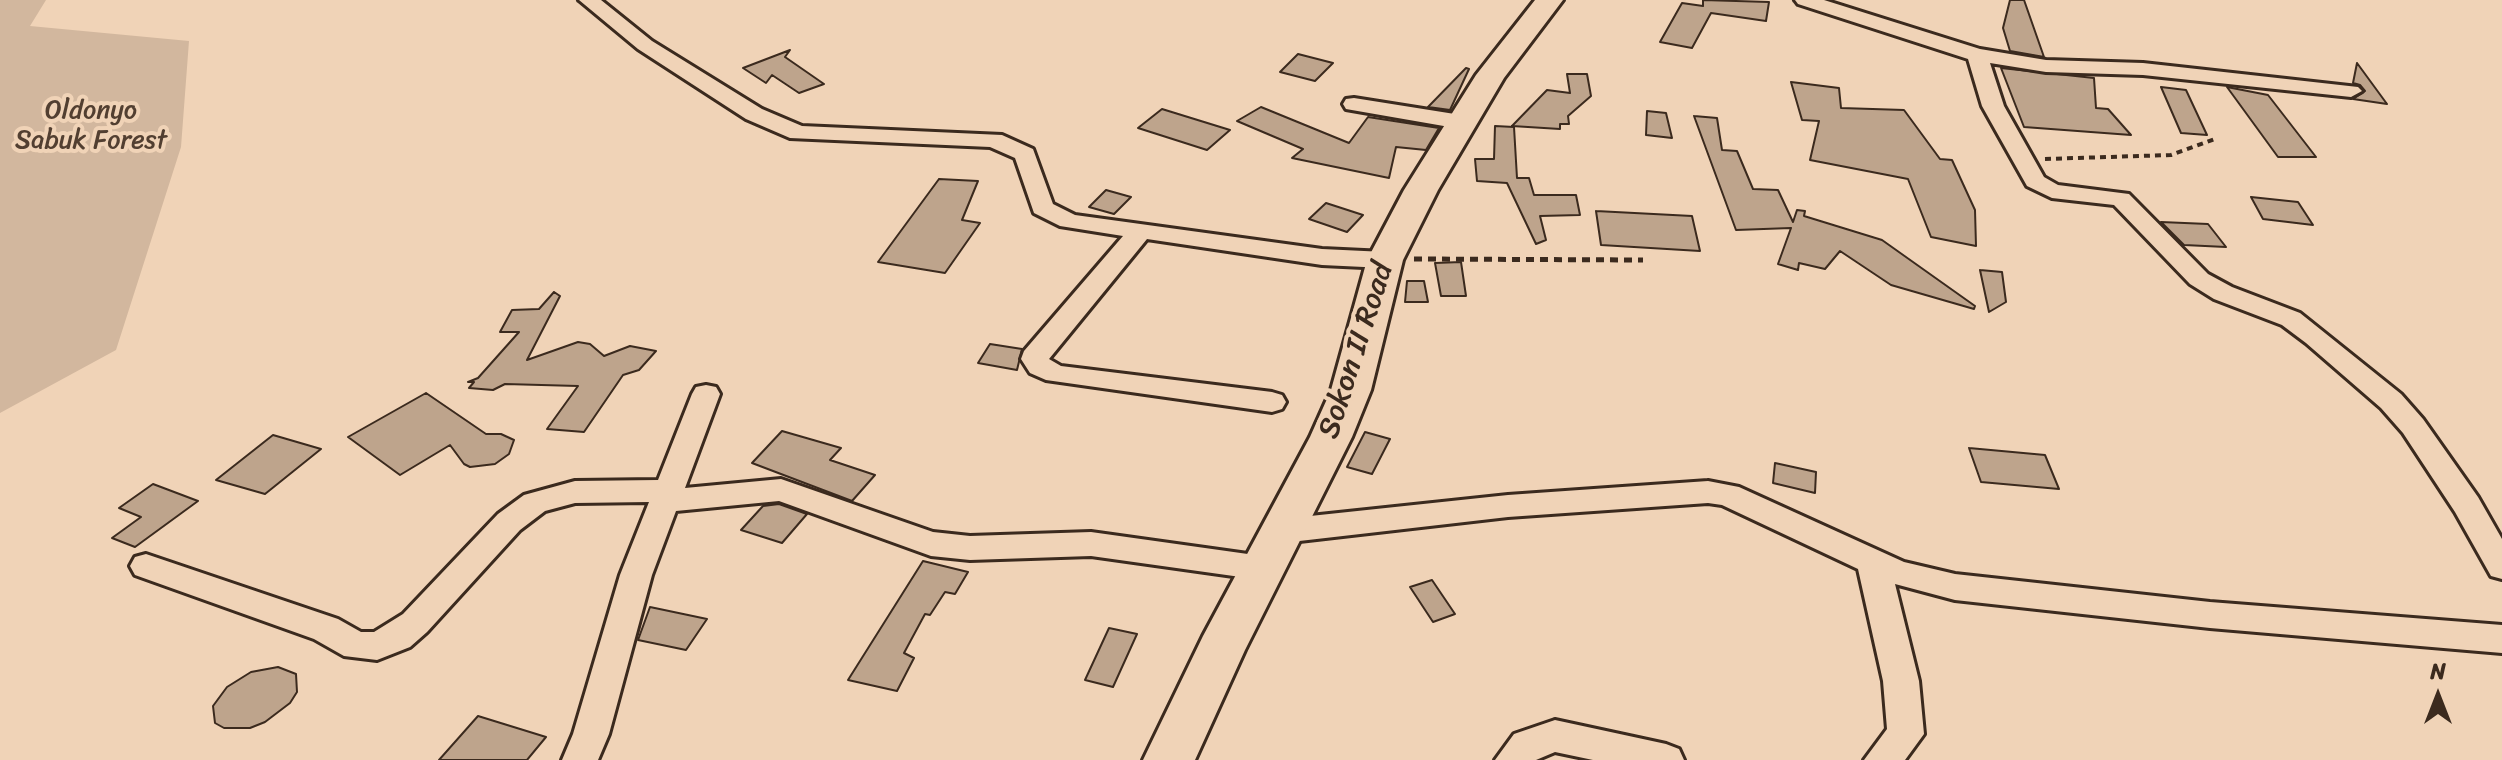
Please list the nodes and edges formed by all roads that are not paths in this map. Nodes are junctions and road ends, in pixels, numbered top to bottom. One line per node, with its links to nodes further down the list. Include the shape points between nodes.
1 (589, 0): 8 (street, via 645,45 776,125 816,136 994,140 1025,154 1037,201 1049,214)
2 (1549, 0): 7 (street, Sokon II Road)
3 (1805, 0): 4 (street)
4 (1977, 55): 5 (street, via 2046,66 2143,69); 16 (street, via 1993,106 2020,160 2046,190 2121,199 2199,279 2291,319 2316,337 2413,426)
5 (2351, 91)
6 (1354, 104): 7 (street)
7 (1461, 122): 9 (street, Sokon II Road)
8 (1140, 232): 9 (street, via 1322,257); 11 (street, via 1049,335 1035,359 1040,367 1056,374)
9 (1385, 260): 13 (street, Sokon II Road, via 1351,390)
10 (706, 394): 12 (street)
11 (1272, 402)
12 (667, 496): 15 (street, via 575,492 535,503 509,522 415,623 398,637 368,648); 17 (street, via 781,490 931,544 1091,544); 20 (street, via 636,575)
13 (1282, 531): 14 (street, via 1508,506 1708,492 1728,495); 17 (street, Sokon II Road)
14 (1873, 562): 18 (street, via 1955,587); 23 (street, via 1901,681 1906,734)
15 (146, 566)
16 (2502, 567)
17 (1262, 568): 19 (street, Sokon II Road)
18 (2502, 639)
19 (1172, 758)
20 (580, 760)
21 (1513, 760): 22 (street, via 1527,745 1555,736)
22 (1666, 760)
23 (1882, 760)

